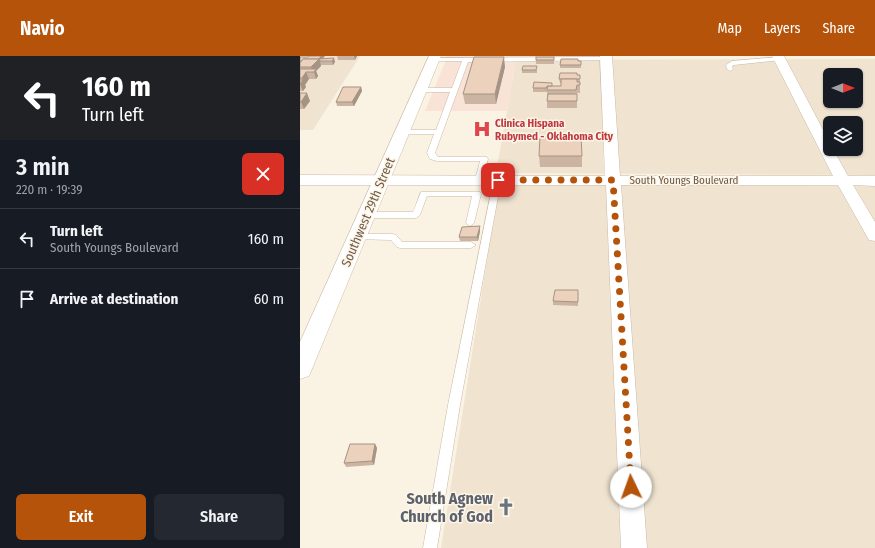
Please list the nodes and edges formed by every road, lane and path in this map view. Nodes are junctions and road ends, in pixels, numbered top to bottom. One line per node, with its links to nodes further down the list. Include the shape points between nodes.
1 (435, 58): 2 (lane); 6 (main road, Southwest 29th Street)
2 (464, 58): 3 (lane); 7 (lane)
3 (606, 58): 14 (street)
4 (779, 58): 5 (lane, via 732,63 729,64); 15 (street)
5 (730, 69)
6 (420, 90): 7 (lane); 8 (main road, Southwest 29th Street)
7 (454, 90): 9 (lane)
8 (402, 132): 9 (lane); 11 (main road, Southwest 29th Street)
9 (439, 132): 12 (lane, via 431,153 433,158 484,159)
10 (300, 180): 11 (street, South Youngs Boulevard)
11 (382, 180): 12 (street, South Youngs Boulevard); 18 (main road, Southwest 29th Street)
12 (472, 180): 13 (street, South Youngs Boulevard); 17 (lane)
13 (498, 180): 14 (street, South Youngs Boulevard); 24 (lane, via 454,405)
14 (613, 180): 15 (street, South Youngs Boulevard); 25 (street)
15 (843, 181): 16 (street, South Youngs Boulevard); 20 (street)
16 (875, 181)
17 (461, 194): 18 (lane, via 424,194 416,215); 19 (lane, via 477,194)
18 (367, 215): 21 (main road, Southwest 29th Street)
19 (470, 223)
20 (875, 236)
21 (357, 237): 22 (lane, via 393,237 400,245); 23 (main road, Southwest 29th Street)
22 (471, 245)
23 (300, 369)
24 (430, 548)
25 (634, 548)

